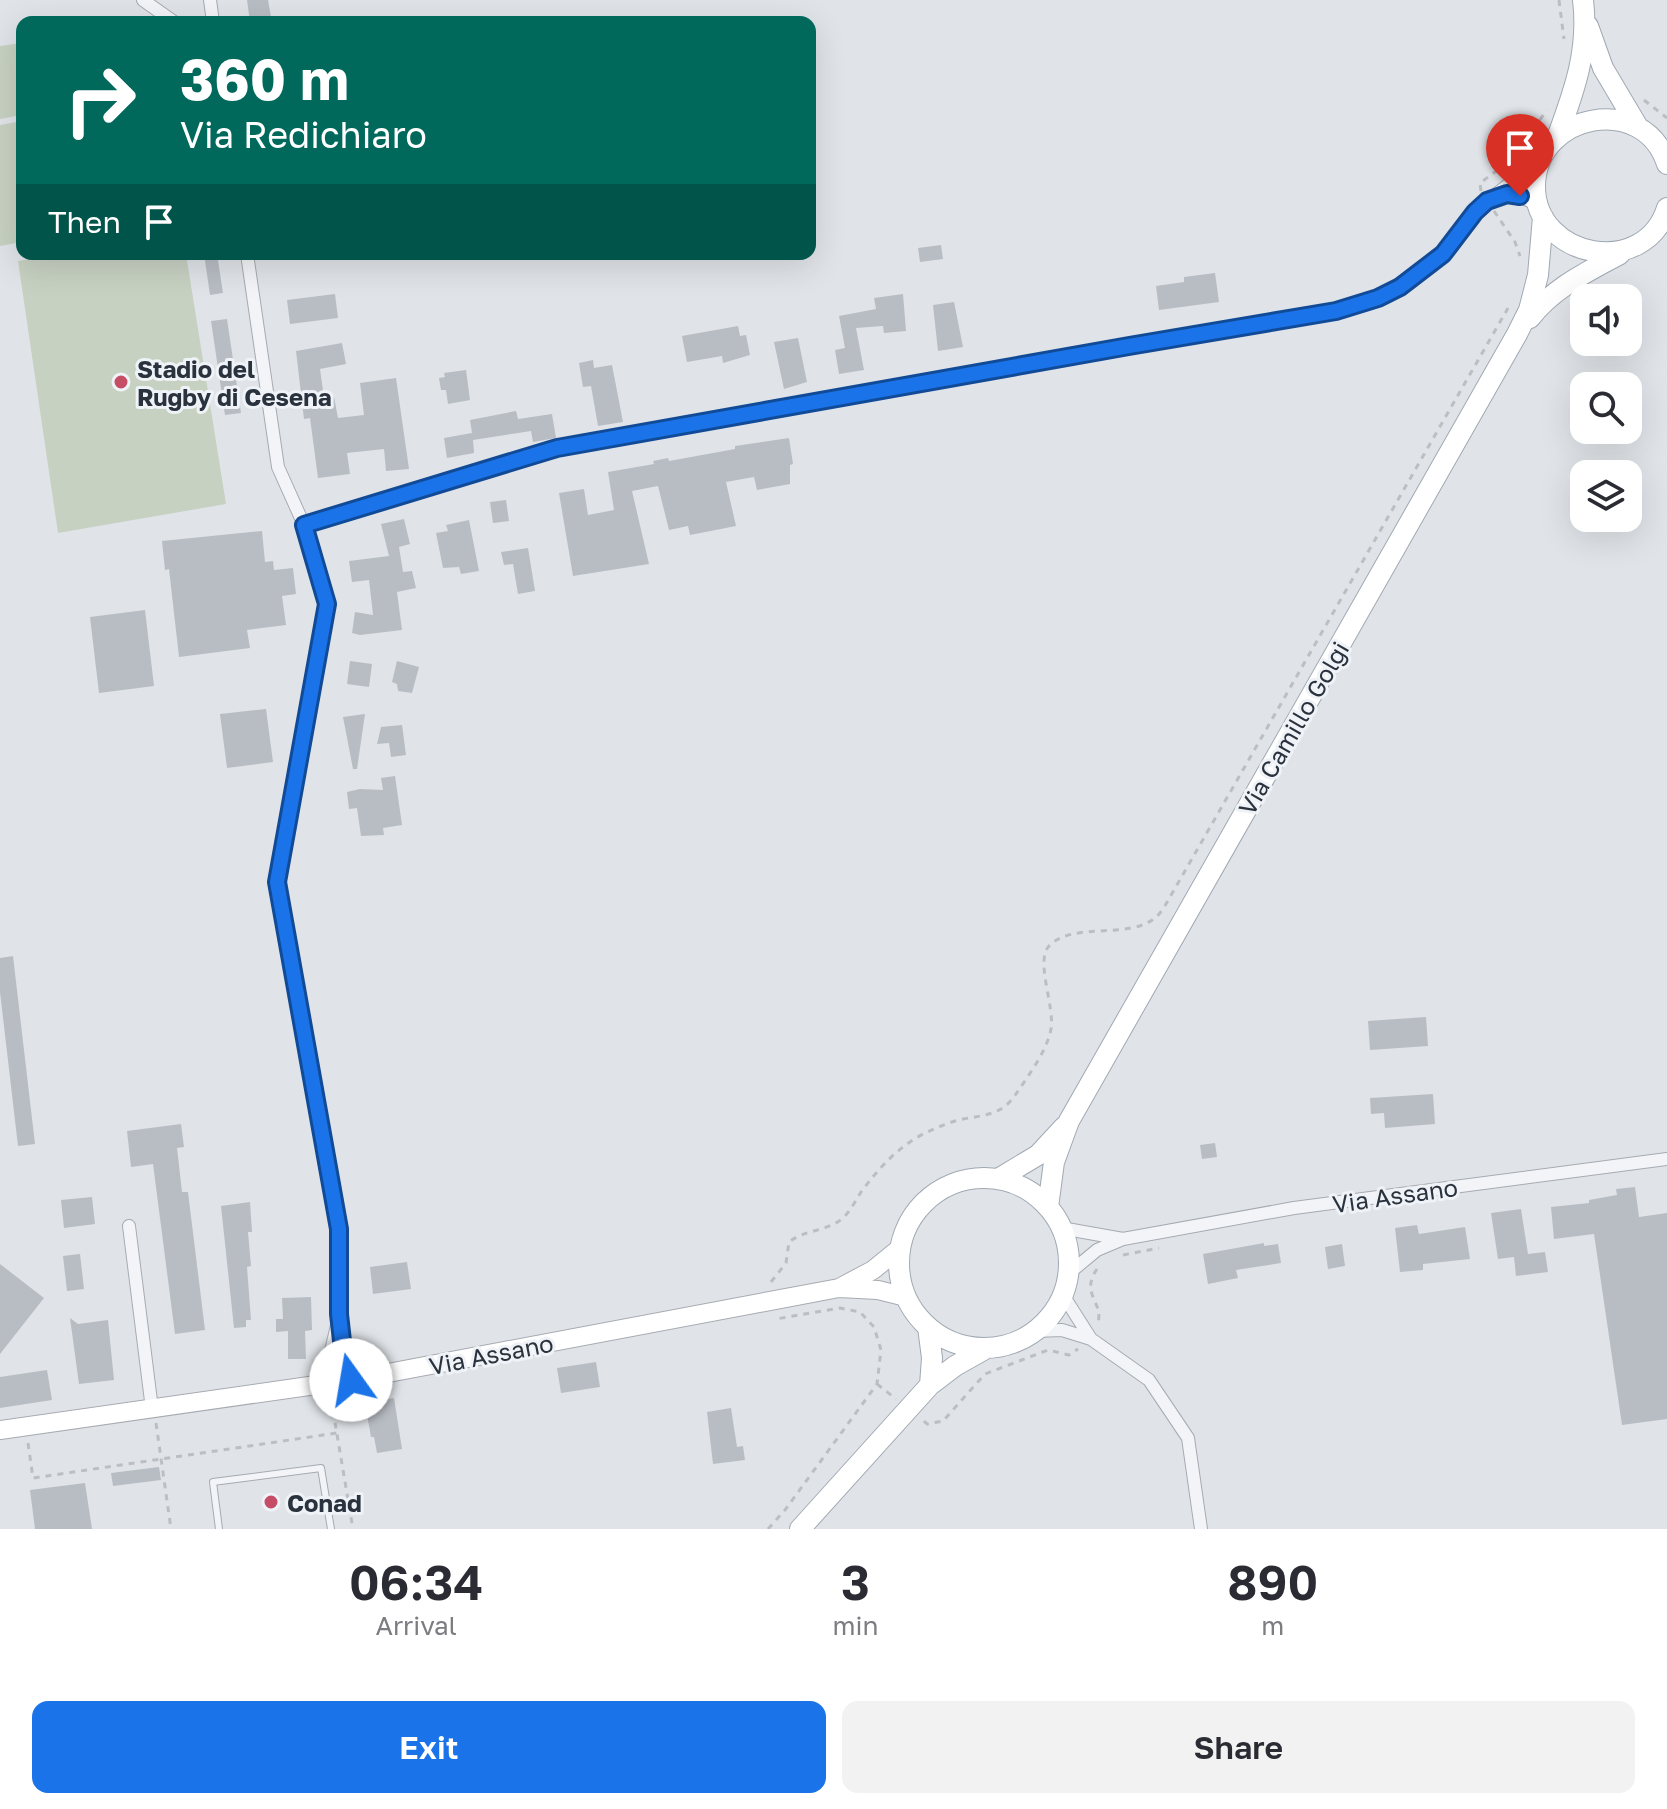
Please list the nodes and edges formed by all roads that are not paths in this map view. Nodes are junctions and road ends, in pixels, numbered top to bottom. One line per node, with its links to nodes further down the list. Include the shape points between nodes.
1 (143, 0): 3 (street)
2 (1584, 8): 4 (main road, via 1603,68); 5 (main road, via 1577,86)
3 (166, 16)
4 (1638, 127): 5 (main road, via 1597,119 1572,125); 6 (main road)
5 (1552, 142): 7 (street); 9 (main road, Via Camillo Golgi, via 1538,167)
6 (1666, 159)
7 (1487, 201): 9 (street, via 1520,196); 14 (street, via 1422,272 1378,298 1336,311 557,448)
8 (1667, 208): 10 (main road)
9 (1540, 211): 11 (main road, via 1564,241 1579,249); 13 (main road, Via Camillo Golgi, via 1538,275)
10 (1660, 228): 11 (main road, Via Camillo Golgi)
11 (1627, 250): 13 (main road, Via Camillo Golgi, via 1551,295)
12 (248, 260): 14 (street, via 278,467)
13 (1517, 334): 15 (main road, Via Camillo Golgi)
14 (304, 525): 27 (street, via 327,604 277,882 339,1229)
15 (1069, 1121): 17 (main road, Via Camillo Golgi, via 1038,1155); 18 (main road, Via Camillo Golgi, via 1054,1162)
16 (1667, 1159): 21 (street, Via Assano, via 1294,1208)
17 (998, 1179): 18 (main road, via 1026,1189); 22 (main road, via 943,1188 915,1213)
18 (1048, 1207): 20 (main road)
19 (129, 1226): 35 (street)
20 (1061, 1228): 21 (street, Via Assano); 23 (main road)
21 (1123, 1239): 23 (street, Via Assano, via 1097,1250)
22 (900, 1248): 24 (main road, Via Assano); 26 (main road, via 899,1273)
23 (1068, 1274): 25 (main road)
24 (839, 1288): 26 (main road, Via Assano); 32 (main road, Via Assano)
25 (1063, 1295): 29 (main road); 30 (street)
26 (906, 1297): 28 (main road)
27 (339, 1314): 32 (street); 33 (street)
28 (928, 1327): 31 (main road, via 956,1343); 34 (main road)
29 (1035, 1331): 30 (street, via 1062,1330); 31 (main road)
30 (1091, 1339): 40 (street, via 1149,1380 1188,1438)
31 (987, 1348): 34 (main road)
32 (351, 1380): 33 (main road, Via Assano)
33 (323, 1385): 35 (main road, Via Assano)
34 (930, 1385): 39 (main road)
35 (154, 1416): 36 (main road, Via Assano)
36 (0, 1430)
37 (219, 1529): 38 (lane, via 213,1482 321,1468)
38 (331, 1529)
39 (800, 1529)
40 (1201, 1529)

